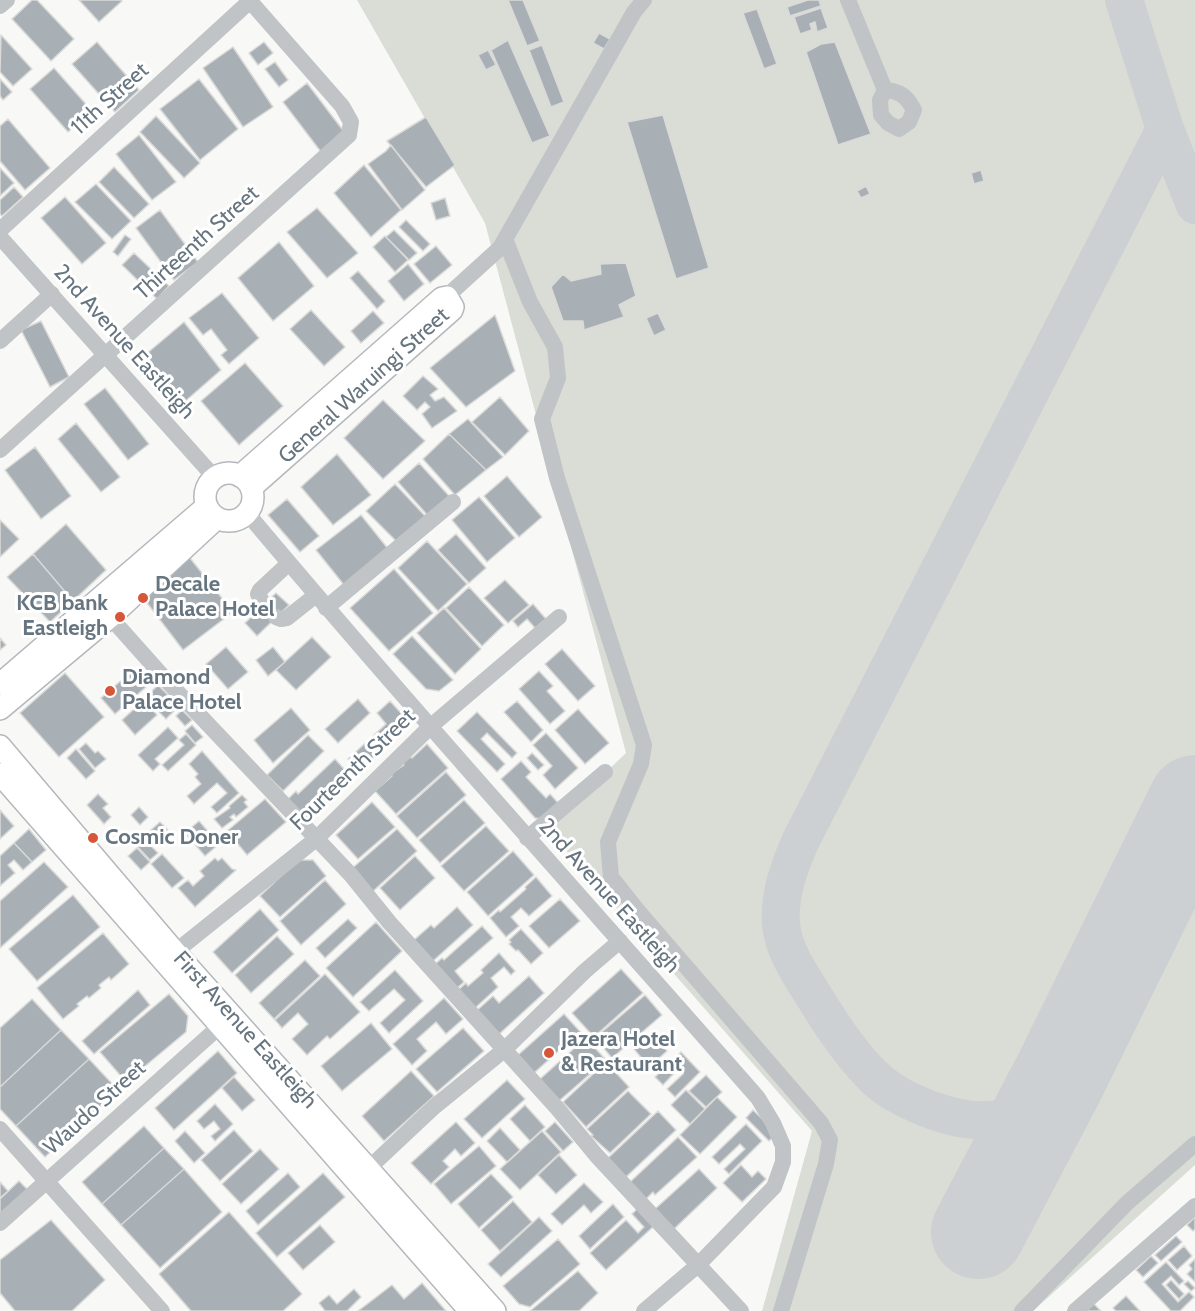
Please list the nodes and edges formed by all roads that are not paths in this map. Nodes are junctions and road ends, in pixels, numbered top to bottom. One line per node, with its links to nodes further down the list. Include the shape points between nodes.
1 (7, 0): 5 (street)
2 (644, 0): 9 (street, via 616,42)
3 (848, 0): 6 (street)
4 (250, 1): 7 (street, 11th Street); 13 (street, Thirteenth Street, via 342,106 351,122 349,135)
5 (0, 6)
6 (885, 90)
7 (0, 230)
8 (0, 237): 10 (street, 2nd Avenue Eastleigh)
9 (505, 239): 11 (street); 50 (street, via 530,302 555,347 558,378 542,419 557,478 644,745 641,764 608,842 611,877 821,1123 830,1140)
10 (52, 294): 12 (street); 13 (street, 2nd Avenue Eastleigh)
11 (446, 297): 16 (main road, General Waruingi Street, via 452,310)
12 (0, 341)
13 (106, 355): 14 (street, Thirteenth Street); 15 (street, 2nd Avenue Eastleigh)
14 (0, 450)
15 (215, 478): 16 (main road, via 227,473); 18 (main road, via 206,491)
16 (246, 482): 19 (main road, via 253,501)
17 (453, 502): 21 (street)
18 (212, 512): 19 (main road, via 233,521); 23 (main road); 26 (main road)
19 (247, 513): 20 (street, 2nd Avenue Eastleigh)
20 (289, 563): 21 (street, 2nd Avenue Eastleigh); 22 (street, via 260,590 259,599)
21 (321, 601): 24 (street, via 287,618); 28 (street, 2nd Avenue Eastleigh)
22 (264, 605)
23 (110, 617): 27 (main road); 33 (street)
24 (276, 617)
25 (559, 617): 28 (street, Fourteenth Street)
26 (0, 684)
27 (0, 709)
28 (431, 726): 32 (street, 2nd Avenue Eastleigh); 33 (street, Fourteenth Street)
29 (0, 746): 35 (main road, First Avenue Eastleigh)
30 (605, 772): 32 (street)
31 (0, 774): 36 (main road, First Avenue Eastleigh)
32 (527, 838): 34 (street, 2nd Avenue Eastleigh)
33 (316, 839): 35 (street, Fourteenth Street); 37 (street)
34 (620, 941): 37 (street); 44 (street, 2nd Avenue Eastleigh, via 758,1098 783,1146 783,1162 774,1187)
35 (176, 952): 40 (main road, First Avenue Eastleigh)
36 (220, 1026): 41 (street, Waudo Street); 46 (main road, First Avenue Eastleigh)
37 (504, 1050): 40 (street); 44 (street)
38 (0, 1129): 41 (street)
39 (1195, 1144): 51 (street, via 1127,1203)
40 (369, 1168): 47 (main road, First Avenue Eastleigh)
41 (47, 1180): 43 (street, Waudo Street); 45 (street)
42 (1195, 1206): 52 (street)
43 (0, 1223)
44 (699, 1265): 48 (street, 2nd Avenue Eastleigh); 49 (street)
45 (162, 1311)
46 (470, 1311)
47 (495, 1311)
48 (644, 1311)
49 (741, 1311)
50 (781, 1311)
51 (1022, 1311)
52 (1075, 1311)

